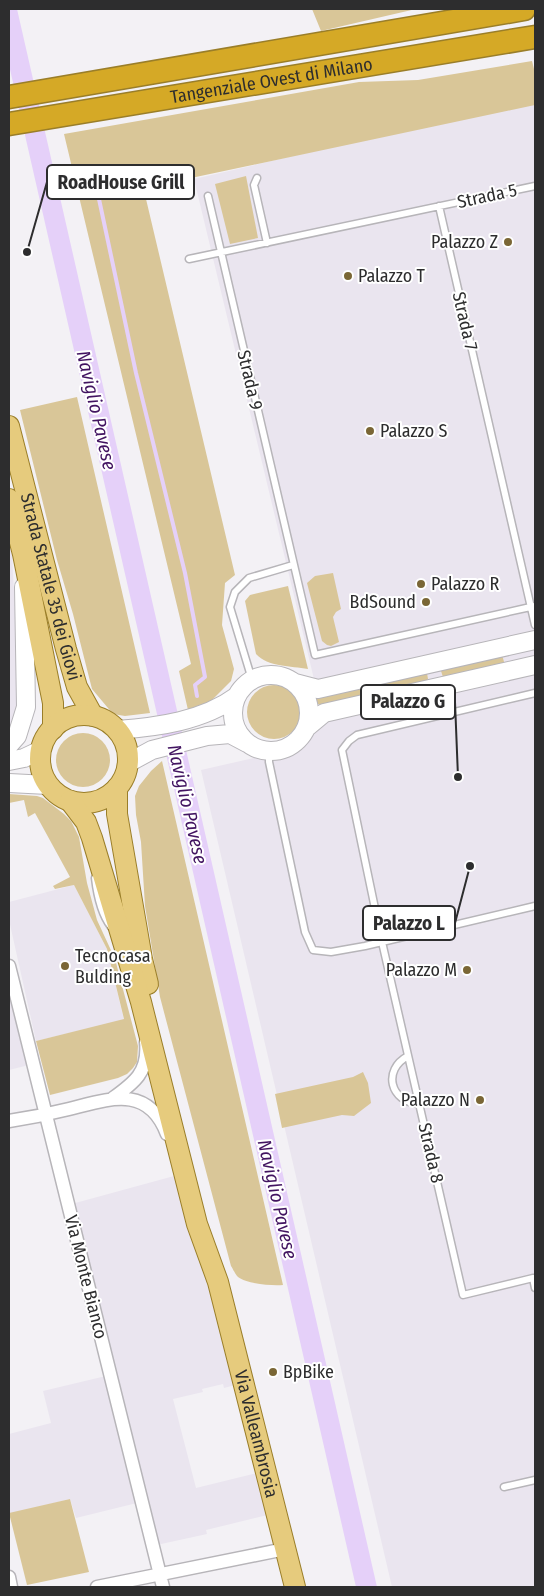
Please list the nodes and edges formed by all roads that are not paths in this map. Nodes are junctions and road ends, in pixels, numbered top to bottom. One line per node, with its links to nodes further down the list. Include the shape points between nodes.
1 (517, 10): 3 (highway, Tangenziale Ovest di Milano)
2 (535, 37): 4 (highway, Tangenziale Ovest di Milano)
3 (9, 97)
4 (9, 124)
5 (257, 178): 9 (lane, via 254,185)
6 (535, 186): 8 (lane, Strada 5)
7 (208, 196): 10 (lane, Strada 9)
8 (439, 206): 9 (lane); 16 (lane, Strada 7)
9 (267, 243): 10 (lane)
10 (221, 253): 11 (lane); 15 (lane, Strada 9)
11 (189, 259)
12 (9, 426): 24 (main road, Strada Statale 35 dei Giovi, via 77,687)
13 (9, 499): 14 (main road)
14 (23, 554): 26 (main road, via 53,703); 29 (main road, via 26,707 17,736)
15 (293, 565): 16 (lane, Strada 9, via 315,655); 20 (lane, via 249,578 235,592 230,606 250,673)
16 (533, 607): 17 (lane, Strada 7)
17 (535, 625)
18 (535, 640): 21 (main road, via 318,689)
19 (535, 665): 25 (main road, via 324,713)
20 (249, 682): 21 (main road, via 260,676 272,675); 23 (main road)
21 (295, 683): 25 (main road, via 308,704)
22 (535, 693): 43 (lane, Strada 8, via 357,735 342,750)
23 (237, 696): 27 (main road, via 210,712 147,727); 28 (main road, via 233,718)
24 (93, 716): 26 (main road, via 72,717); 27 (main road)
25 (306, 728): 31 (main road, via 291,745)
26 (53, 729): 30 (main road)
27 (117, 730): 33 (main road, via 127,751)
28 (248, 743): 31 (main road); 33 (main road, via 230,734 207,736 152,750)
29 (9, 746)
30 (41, 750): 32 (main road); 35 (main road, via 41,768)
31 (269, 751): 43 (lane, via 303,922 313,950 331,952)
32 (9, 761)
33 (128, 763): 36 (main road)
34 (9, 783): 35 (main road)
35 (48, 785): 37 (main road)
36 (117, 788): 37 (main road, via 95,802); 53 (main road, via 117,814 142,959 212,1235)
37 (70, 801): 38 (main road)
38 (86, 822): 39 (lane); 42 (main road)
39 (93, 865)
40 (94, 874): 42 (lane, via 104,917)
41 (535, 906): 43 (lane)
42 (121, 938): 45 (main road)
43 (382, 942): 46 (lane, Strada 8)
44 (9, 966): 49 (street, Via Monte Bianco)
45 (133, 977): 47 (street, via 134,998 146,1054 137,1079); 51 (main road)
46 (408, 1056): 48 (lane, Strada 8); 48 (lane, via 394,1069 392,1083 404,1100)
47 (112, 1098): 49 (street); 51 (street, via 136,1100 150,1108 162,1121)
48 (419, 1104): 52 (lane, Strada 8, via 463,1294)
49 (46, 1114): 50 (street); 59 (street, Via Monte Bianco)
50 (9, 1121)
51 (188, 1188): 53 (main road)
52 (534, 1278): 54 (lane)
53 (218, 1282): 57 (main road, Via Valleambrosia)
54 (535, 1288)
55 (535, 1480): 56 (lane)
56 (504, 1487)
57 (286, 1549): 59 (street); 62 (main road, Via Valleambrosia)
58 (9, 1577): 60 (street)
59 (161, 1581): 61 (street)
60 (11, 1587)
61 (98, 1587)
62 (295, 1587)

